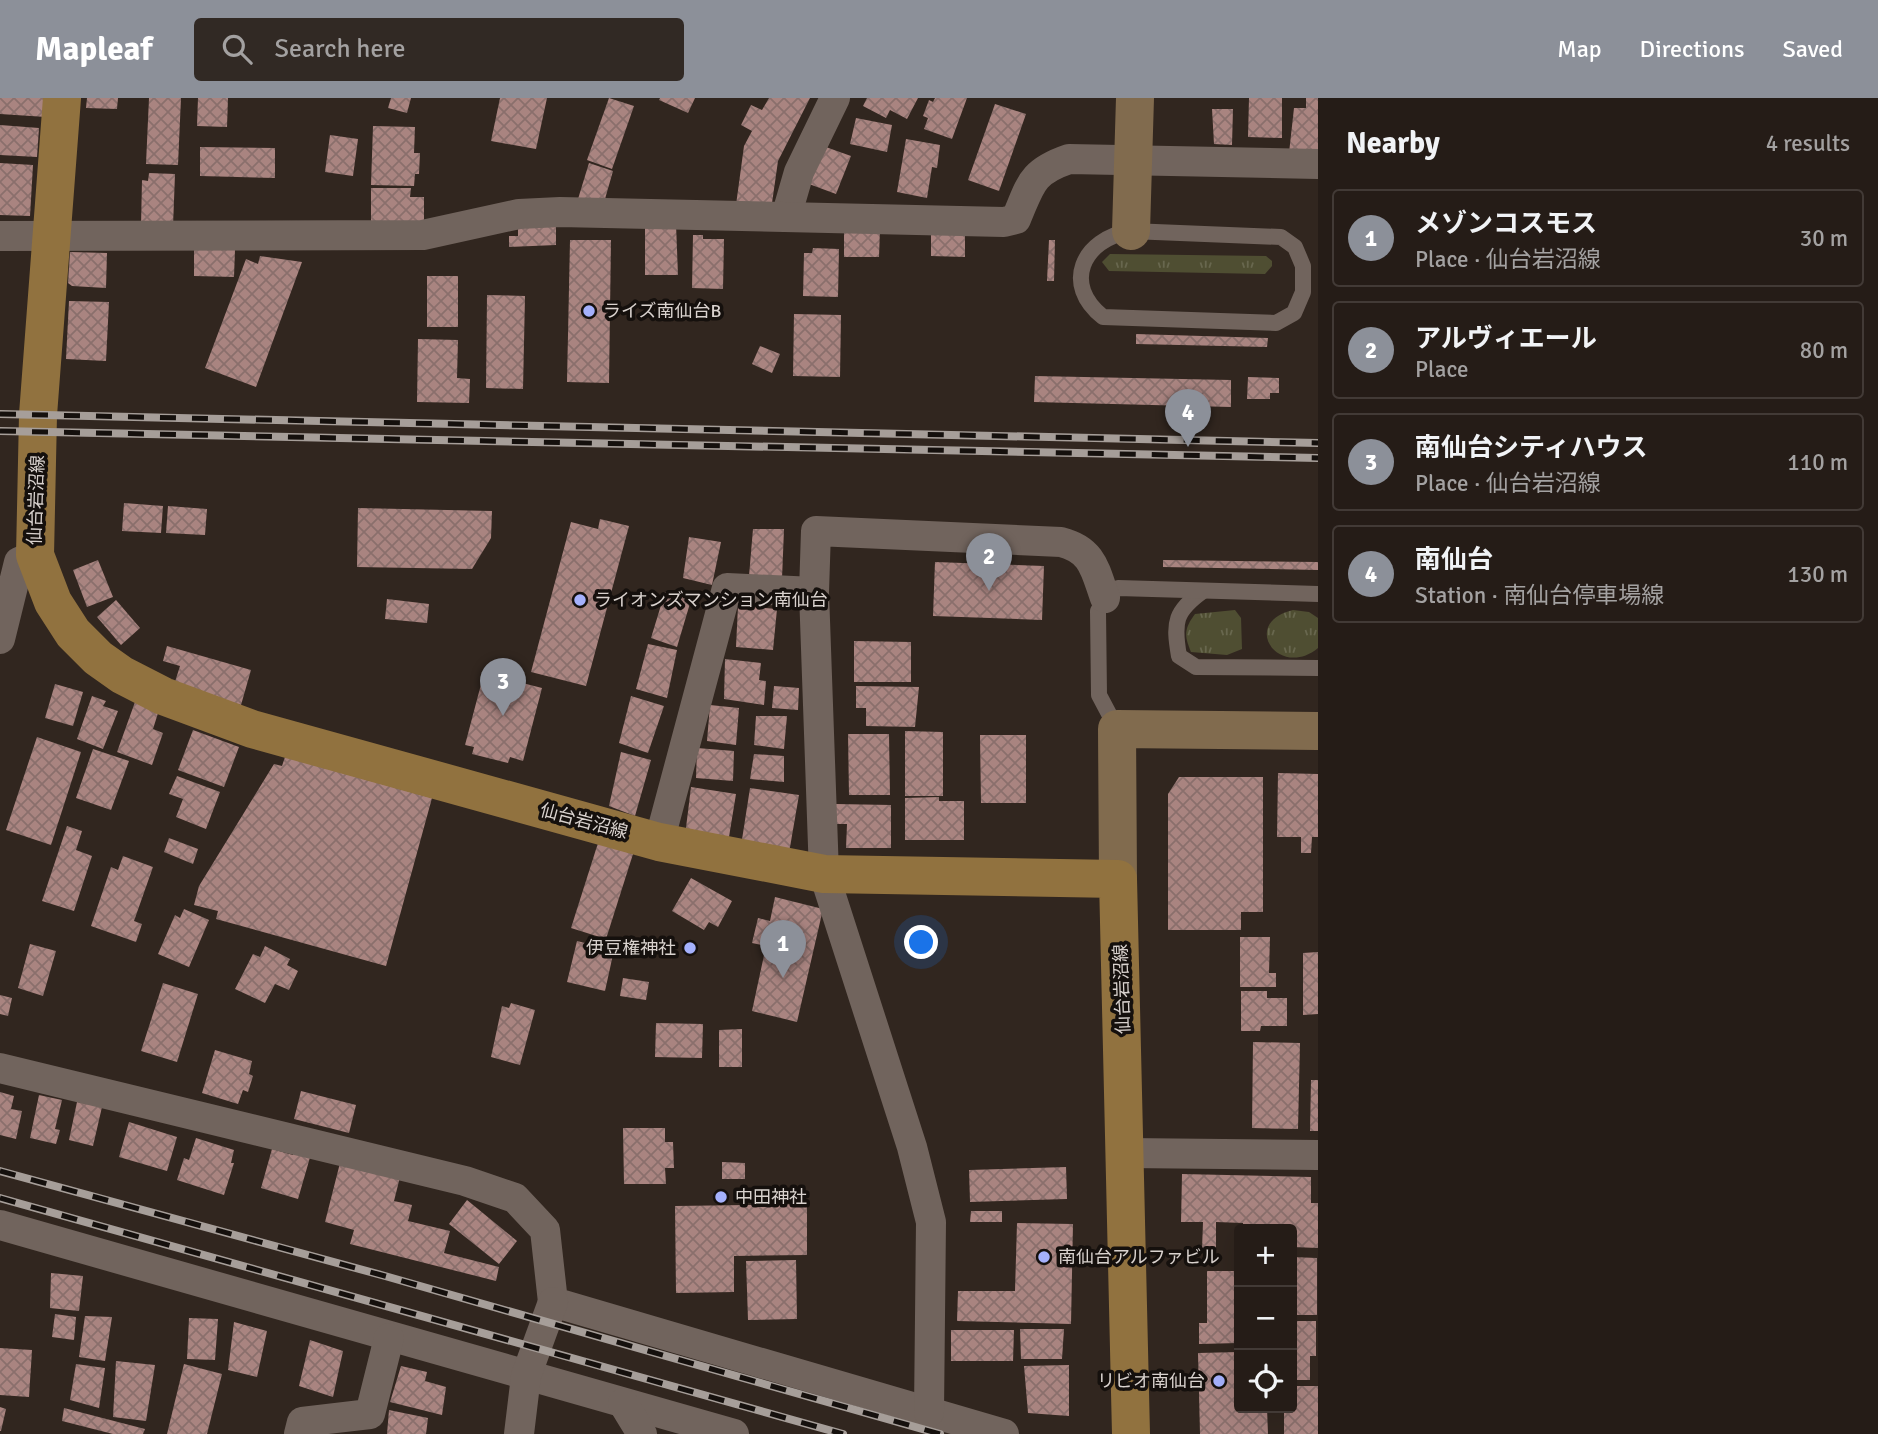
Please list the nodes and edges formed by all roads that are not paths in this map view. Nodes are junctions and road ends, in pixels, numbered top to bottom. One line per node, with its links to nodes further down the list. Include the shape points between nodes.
1 (62, 98): 8 (main road, 仙台岩沼線)
2 (835, 98): 6 (street, via 799,172)
3 (1135, 98): 4 (street)
4 (1133, 161): 5 (street); 6 (street, via 1069,159 1043,168 1016,219 1004,222); 7 (street)
5 (1318, 164)
6 (786, 217): 8 (street, via 560,212 519,214 424,235)
7 (1131, 232): 7 (lane, via 1281,237 1295,247 1303,266 1303,292 1294,313 1276,323 1103,317 1090,307 1083,290 1088,254 1096,243 1113,234)
8 (51, 235): 9 (street); 10 (main road, 仙台岩沼線, via 38,415)
9 (0, 236)
10 (35, 555): 15 (street, via 19,562); 19 (main road, 仙台岩沼線, via 53,602 73,633 97,658 163,696 251,729)
11 (1203, 591): 13 (lane); 14 (lane, via 1118,588); 16 (lane, via 1182,606 1175,632 1179,656 1196,667)
12 (814, 592): 14 (street, via 816,531 1061,542 1078,546 1092,561); 19 (street, via 727,588); 20 (street)
13 (1316, 596)
14 (1105, 598): 17 (lane, via 1098,611 1099,695)
15 (0, 639)
16 (1318, 668)
17 (1117, 729): 18 (street); 21 (street)
18 (1318, 731)
19 (659, 842): 20 (main road, 仙台岩沼線)
20 (824, 874): 21 (main road, 仙台岩沼線); 30 (street, via 912,1147 931,1222)
21 (1118, 879): 23 (main road, 仙台岩沼線)
22 (0, 1068): 26 (street, via 465,1181 515,1198 545,1230)
23 (1127, 1153): 24 (street); 36 (main road, 仙台岩沼線)
24 (1318, 1155)
25 (0, 1225): 27 (street)
26 (553, 1302): 28 (street); 30 (street)
27 (389, 1338): 28 (street); 31 (street, via 370,1414 302,1422)
28 (526, 1376): 29 (street); 32 (street)
29 (623, 1403): 33 (street); 34 (street)
30 (929, 1412): 35 (street)
31 (299, 1434)
32 (519, 1434)
33 (642, 1434)
34 (734, 1434)
35 (1004, 1434)
36 (1131, 1434)

